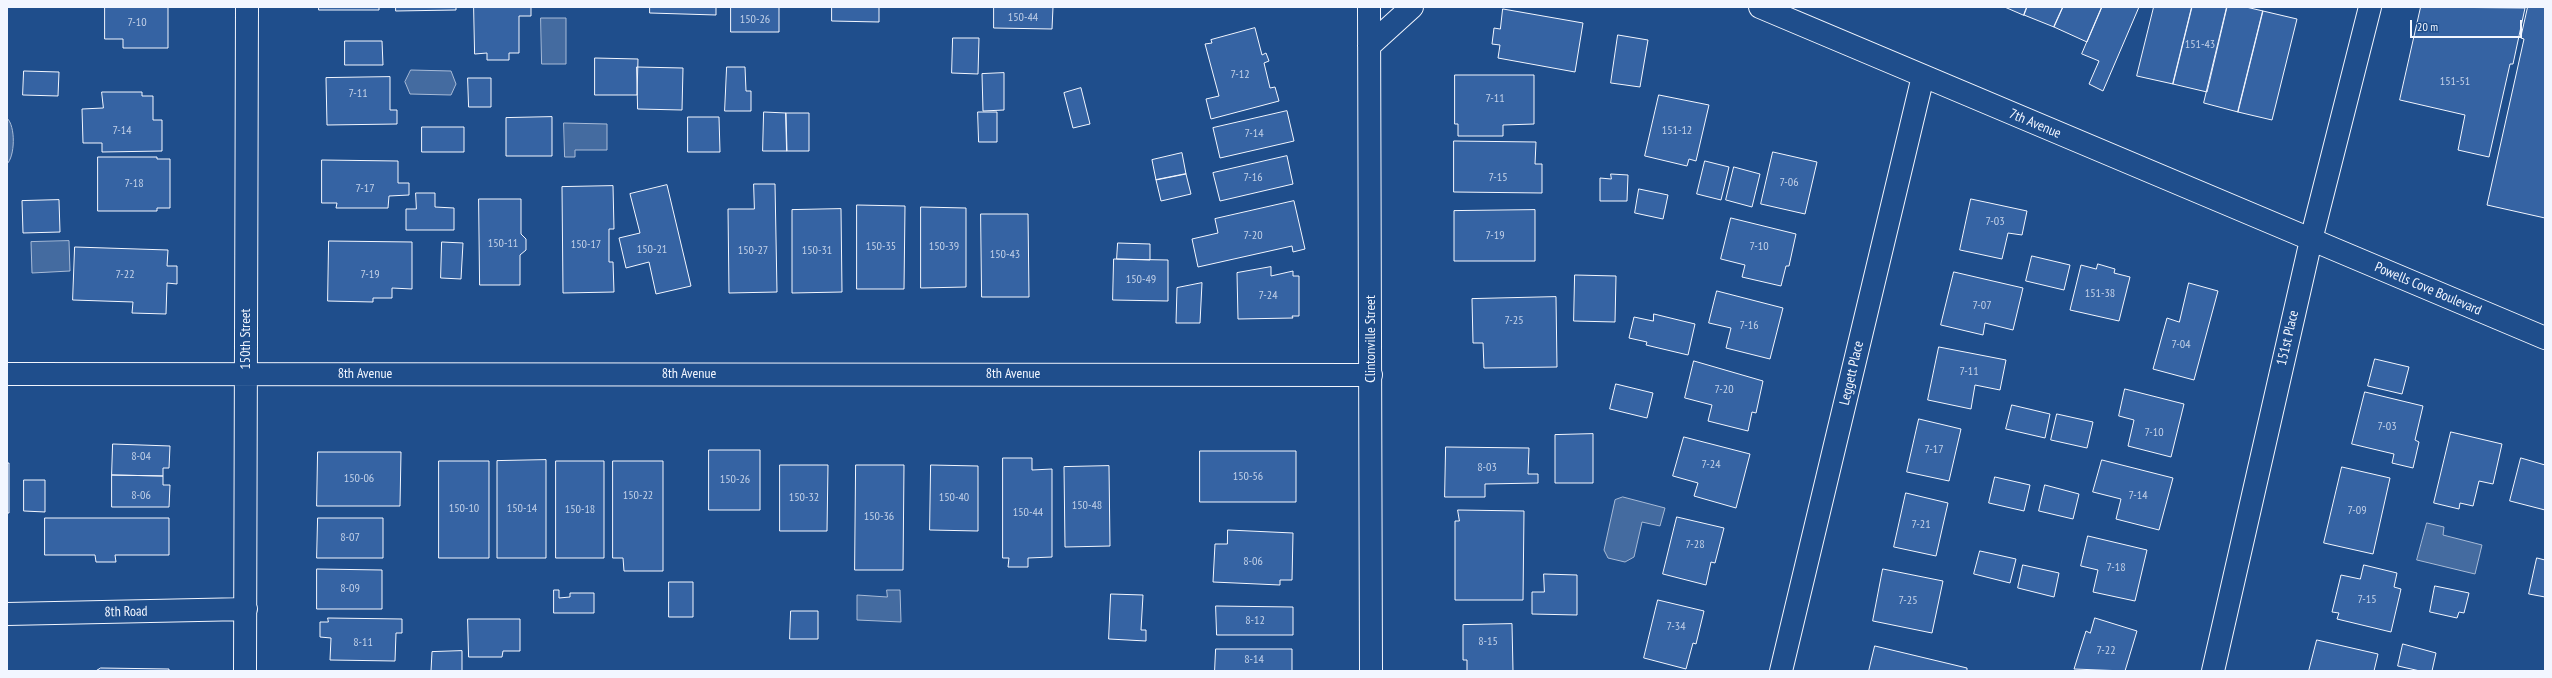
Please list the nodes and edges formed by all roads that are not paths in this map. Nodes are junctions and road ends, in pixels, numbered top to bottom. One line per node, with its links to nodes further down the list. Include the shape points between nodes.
1 (247, 7): 11 (street, 150th Street)
2 (1369, 7): 6 (street, Clintonville Street)
3 (1412, 7): 6 (street)
4 (1760, 7): 7 (street, 7th Avenue)
5 (2370, 7): 8 (street, 151st Place)
6 (1369, 46): 12 (street, Clintonville Street)
7 (1922, 76): 8 (street, 7th Avenue); 17 (street, Leggett Place)
8 (2311, 240): 9 (street, Powells Cove Boulevard); 18 (street, 151st Place)
9 (2545, 338)
10 (7, 374): 11 (street, 8th Avenue)
11 (246, 374): 12 (street, 8th Avenue); 13 (street, 150th Street)
12 (1371, 375): 16 (street, Clintonville Street)
13 (246, 609): 14 (street, 8th Road); 15 (street, 150th Street)
14 (7, 614)
15 (246, 671)
16 (1371, 671)
17 (1781, 671)
18 (2213, 671)

